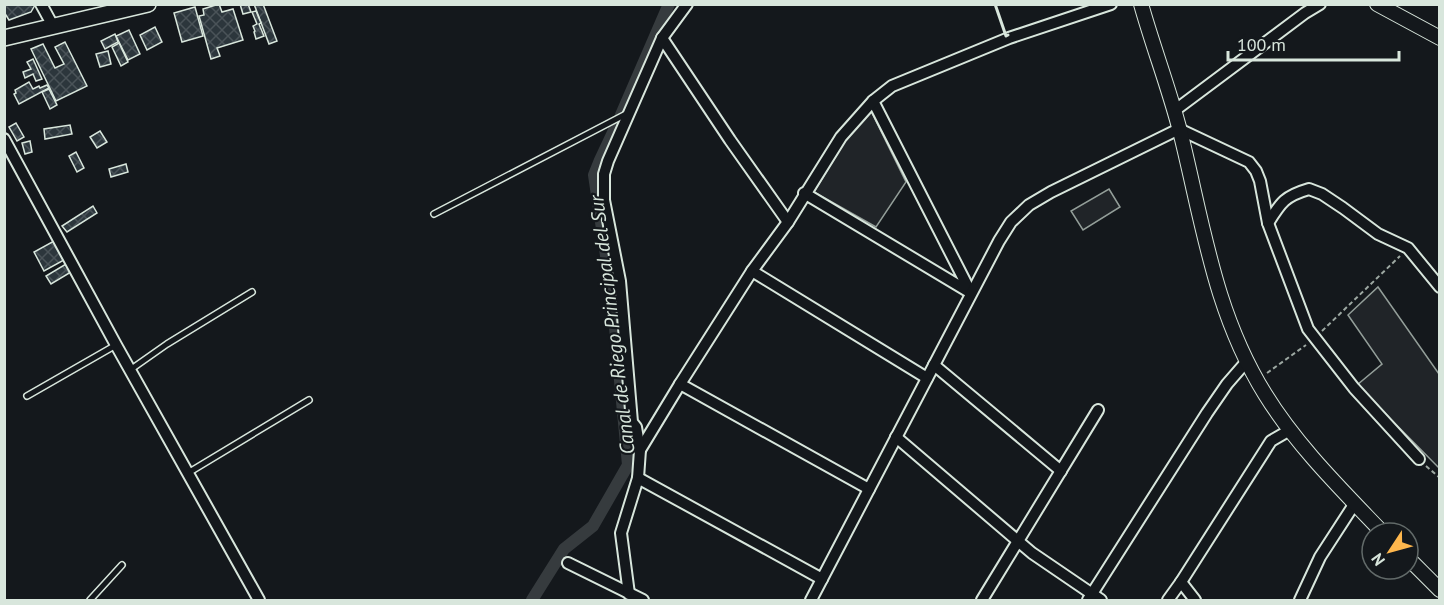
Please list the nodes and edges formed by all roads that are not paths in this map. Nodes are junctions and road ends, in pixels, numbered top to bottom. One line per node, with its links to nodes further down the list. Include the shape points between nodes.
1 (41, 4): 8 (street)
2 (148, 4): 8 (main road)
3 (687, 4): 10 (street)
4 (1111, 4): 12 (street, via 1009,38 892,86)
5 (1141, 4): 13 (street)
6 (1320, 4): 13 (street)
7 (1377, 4): 11 (street)
8 (53, 27): 9 (main road)
9 (4, 38)
10 (662, 38): 14 (street); 19 (street)
11 (1440, 38)
12 (873, 101): 17 (street, via 841,137); 24 (street)
13 (1174, 111): 15 (street)
14 (630, 112): 18 (lane); 36 (street, via 604,174 604,200 620,281 632,422)
15 (1179, 129): 20 (street, via 1249,162 1260,181); 24 (street, via 1029,205 999,240); 26 (street, via 1216,285)
16 (4, 139): 25 (street)
17 (804, 193): 19 (street); 24 (street)
18 (434, 214)
19 (788, 222): 21 (street)
20 (1268, 223): 22 (street, via 1284,199 1309,189 1378,234 1408,248); 37 (street, via 1308,329 1354,388)
21 (752, 271): 29 (street); 30 (street)
22 (1440, 287)
23 (252, 292): 28 (lane)
24 (971, 293): 27 (street)
25 (116, 345): 28 (street); 31 (lane)
26 (1247, 361): 34 (street); 52 (street, via 1207,413)
27 (934, 365): 29 (street); 38 (street)
28 (130, 370): 39 (street)
29 (927, 378): 35 (street)
30 (680, 384): 36 (street); 41 (street)
31 (27, 396)
32 (309, 400): 39 (lane)
33 (1098, 410): 38 (street)
34 (1290, 430): 42 (street); 49 (street, via 1271,441)
35 (896, 437): 41 (street); 44 (street)
36 (640, 450): 40 (street)
37 (1419, 459)
38 (1061, 471): 44 (street)
39 (188, 473): 54 (street)
40 (638, 478): 48 (street); 51 (street, via 621,533)
41 (869, 489): 48 (street)
42 (1355, 503): 43 (street); 60 (street, via 1320,557)
43 (1372, 521)
44 (1018, 541): 52 (street); 57 (street)
45 (568, 563): 51 (street)
46 (122, 565): 53 (lane)
47 (1420, 570): 50 (street)
48 (822, 579): 56 (street)
49 (1181, 582): 58 (street); 59 (street)
50 (1440, 590)
51 (629, 594): 55 (street)
52 (1093, 598)
53 (90, 600)
54 (259, 600)
55 (644, 600)
56 (811, 600)
57 (982, 600)
58 (1168, 600)
59 (1196, 600)
60 (1300, 600)

